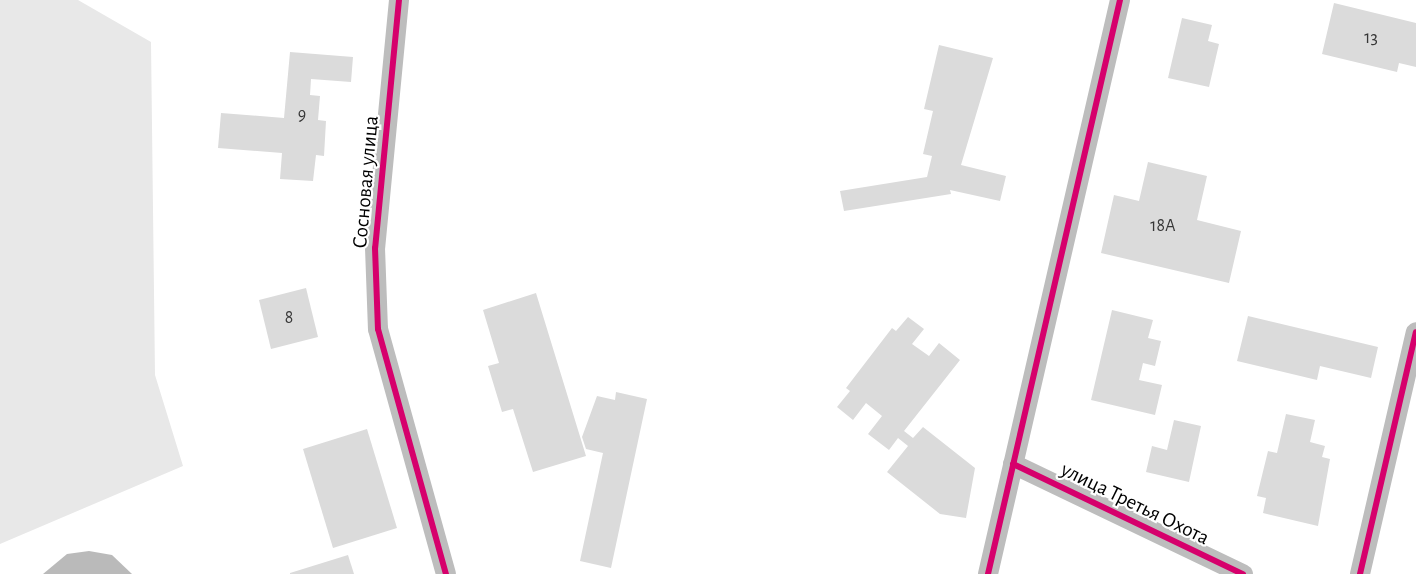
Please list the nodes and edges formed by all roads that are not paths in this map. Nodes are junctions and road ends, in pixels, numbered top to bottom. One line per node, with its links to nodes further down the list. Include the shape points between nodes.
1 (399, 0): 5 (street, Сосновая улица, via 375,248 378,329)
2 (1120, 0): 4 (street)
3 (1416, 332): 8 (street)
4 (1013, 464): 6 (street); 7 (street, улица Третья Охота)
5 (446, 574)
6 (988, 574)
7 (1243, 574)
8 (1360, 574)

